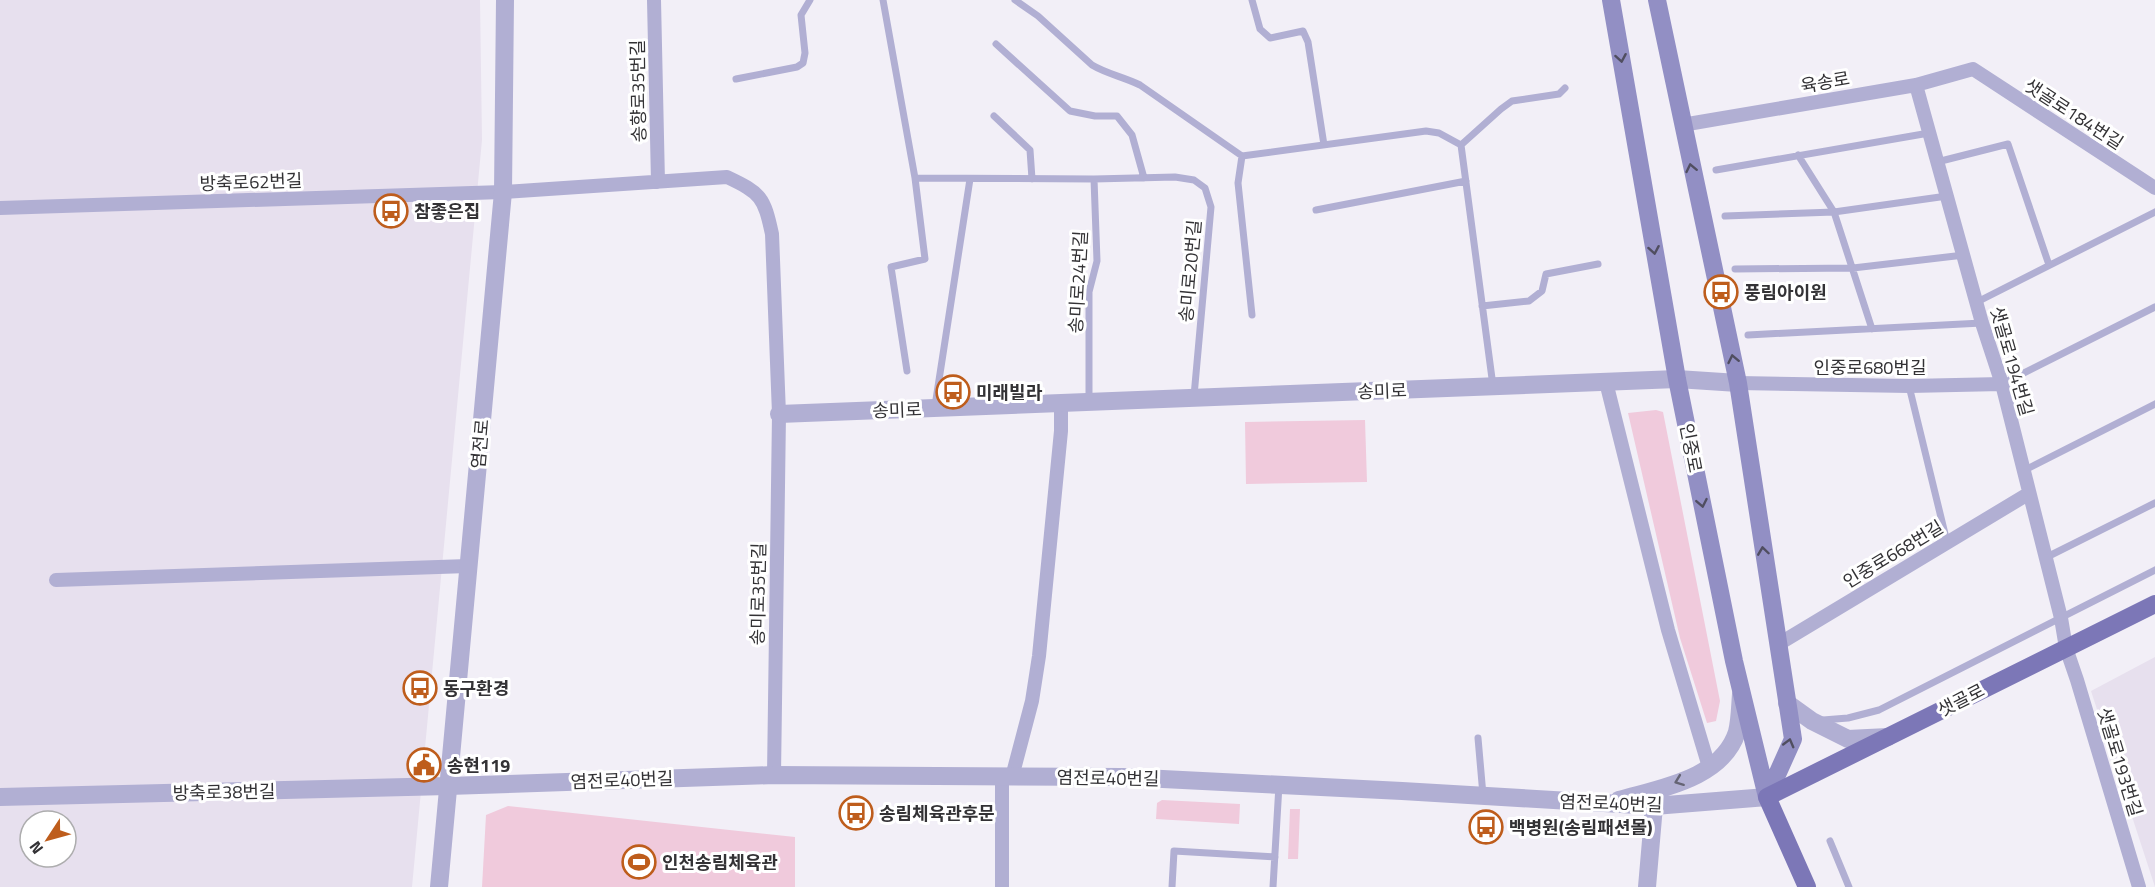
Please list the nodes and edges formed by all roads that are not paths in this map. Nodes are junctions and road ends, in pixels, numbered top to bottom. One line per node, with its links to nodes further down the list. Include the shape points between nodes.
1 (505, 0): 31 (street, 염전로)
2 (654, 0): 29 (street, 송향로35번길)
3 (810, 0): 11 (lane, via 801,15 803,63)
4 (883, 0): 23 (lane)
5 (1015, 0): 20 (lane, via 1092,65 1140,85)
6 (1252, 0): 17 (lane, via 1260,29 1270,38 1303,31)
7 (1611, 0): 51 (main road, 인중로, one-way to 51)
8 (1657, 0): 15 (main road)
9 (996, 44): 24 (lane, via 1070,111 1117,116 1132,135)
10 (1973, 69): 12 (street, 육송로); 30 (street, 샛골로184번길)
11 (736, 79)
12 (1916, 85): 15 (street, 육송로); 16 (street, 샛골로194번길)
13 (1565, 88): 18 (lane, via 1559,94 1512,101)
14 (994, 116): 25 (lane, via 1030,150)
15 (1682, 125): 53 (main road, one-way to 15)
16 (1929, 133): 19 (lane); 21 (street, 샛골로194번길)
17 (1324, 145): 18 (lane, via 1426,130 1439,132); 20 (lane)
18 (1461, 145): 28 (lane)
19 (1798, 155): 22 (lane); 35 (lane)
20 (1242, 156): 46 (lane, via 1238,183)
21 (1937, 162): 32 (street, 샛골로194번길); 40 (lane, via 2008,144)
22 (1716, 171)
23 (915, 178): 27 (lane); 50 (lane, via 925,259 891,267)
24 (1144, 178): 26 (lane, 송미로20번길); 57 (lane, 송미로20번길, via 1194,180 1205,188 1211,207)
25 (1032, 179): 26 (lane); 27 (lane)
26 (1094, 179): 58 (lane, 송미로24번길, via 1097,261 1089,292)
27 (970, 180): 61 (lane)
28 (1466, 181): 34 (lane); 44 (lane)
29 (658, 182): 31 (street); 62 (street, via 727,177 752,189 766,206 772,234)
30 (2155, 188)
31 (503, 192): 33 (street, 방축로62번길); 68 (street, 염전로)
32 (1947, 196): 35 (lane); 38 (street, 샛골로194번길)
33 (0, 208)
34 (1316, 210)
35 (1834, 212): 37 (lane); 41 (lane)
36 (2155, 212): 40 (lane)
37 (1725, 216)
38 (1964, 255): 41 (lane); 43 (street, 샛골로194번길)
39 (1598, 264): 44 (lane, via 1546,274 1542,291 1529,301)
40 (2049, 265): 43 (lane)
41 (1853, 268): 42 (lane); 48 (lane)
42 (1735, 269)
43 (1977, 302): 47 (street, 샛골로194번길)
44 (1482, 306): 55 (lane)
45 (2155, 307): 54 (lane)
46 (1252, 315)
47 (1983, 323): 48 (lane); 54 (street, 샛골로194번길)
48 (1872, 329): 49 (lane)
49 (1748, 335)
50 (907, 371)
51 (1677, 379): 52 (street, 송미로); 53 (street, 송미로); 75 (main road, 인중로, one-way to 75)
52 (1606, 382): 55 (street, 송미로); 80 (street, via 1668,630)
53 (1738, 383): 56 (street, 인중로680번길); 73 (main road, one-way to 53)
54 (2002, 384): 56 (street, 인중로680번길); 63 (street, 샛골로194번길)
55 (1493, 386): 57 (street, 송미로)
56 (1909, 386): 66 (lane)
57 (1194, 398): 58 (street, 송미로)
58 (1089, 402): 59 (street, 송미로)
59 (1061, 404): 61 (street, 송미로); 82 (street, via 1039,656 1032,700)
60 (2155, 404): 63 (lane)
61 (935, 409): 62 (street, 송미로)
62 (778, 414): 81 (street, 송미로35번길)
63 (2023, 471): 64 (street, 샛골로194번길)
64 (2028, 494): 66 (street, 인중로668번길); 67 (street, 샛골로194번길)
65 (2155, 503): 67 (lane)
66 (1947, 542): 73 (street, 인중로668번길)
67 (2045, 558): 72 (street, 샛골로194번길)
68 (468, 566): 70 (street); 84 (street, 염전로)
69 (2155, 570): 72 (lane)
70 (56, 580)
71 (2155, 604): 74 (main road, 샛골로)
72 (2061, 618): 74 (street, 샛골로194번길); 77 (lane, via 1879,710)
73 (1777, 645): 76 (main road)
74 (2066, 648): 78 (main road, 샛골로); 99 (street, 샛골로193번길)
75 (1742, 689): 80 (street, via 1737,732 1722,758); 87 (main road, 인중로)
76 (1787, 703): 77 (street); 87 (main road, one-way to 76, via 1793,739)
77 (1812, 721): 78 (street, via 1848,739)
78 (1888, 737): 87 (main road, 샛골로)
79 (1478, 738): 85 (lane)
80 (1709, 767): 88 (street, one-way to 88, via 1676,783)
81 (774, 775): 82 (street, 염전로40번길); 84 (street, 염전로40번길)
82 (1007, 776): 83 (street, 염전로40번길); 93 (street)
83 (1279, 785): 85 (street, 염전로40번길); 91 (lane)
84 (448, 786): 86 (street, 방축로38번길); 92 (street, 염전로)
85 (1483, 796): 88 (street, 염전로40번길)
86 (0, 797)
87 (1767, 797): 89 (street, 염전로40번길); 97 (main road, 인중로)
88 (1607, 803): 89 (street, 염전로40번길)
89 (1654, 806): 96 (street)
90 (1830, 842): 98 (lane)
91 (1275, 857): 94 (lane, via 1174,851); 95 (lane)
92 (439, 887)
93 (1002, 887)
94 (1172, 887)
95 (1273, 887)
96 (1647, 887)
97 (1807, 887)
98 (1849, 887)
99 (2139, 887)

